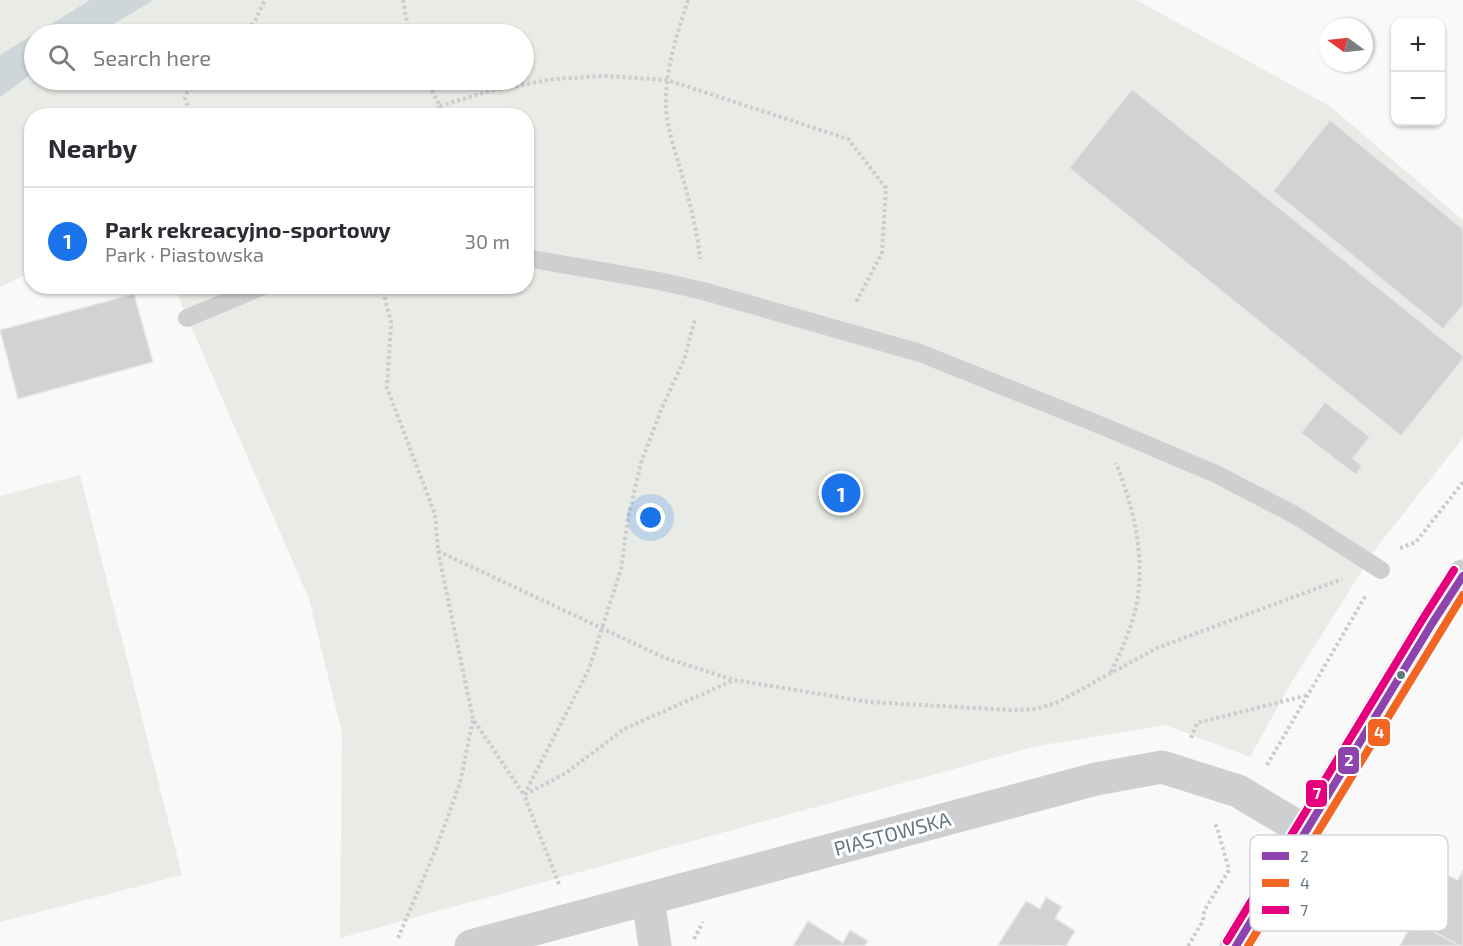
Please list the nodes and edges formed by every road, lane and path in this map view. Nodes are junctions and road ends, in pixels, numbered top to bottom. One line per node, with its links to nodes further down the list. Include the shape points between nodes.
1 (265, 0): 4 (path)
2 (403, 0): 5 (path)
3 (688, 0): 6 (path, via 671,52)
4 (252, 24)
5 (407, 24)
6 (667, 80): 7 (path, via 606,76); 14 (path, via 666,109 693,219); 18 (path, via 848,139 886,188 882,253)
7 (534, 83)
8 (188, 90): 12 (path, via 185,98)
9 (431, 90): 11 (path)
10 (495, 90): 11 (path)
11 (440, 106)
12 (189, 108)
13 (534, 259): 14 (lane)
14 (703, 291): 18 (lane); 25 (path, via 684,360 641,463 621,569)
15 (244, 294): 17 (lane)
16 (384, 294): 21 (path, via 391,322 387,388 435,514)
17 (187, 318)
18 (841, 331): 19 (lane, via 920,353)
19 (1078, 416): 22 (lane, via 1214,473 1295,515); 26 (path, via 1113,456 1139,542 1141,577 1136,609)
20 (1463, 482): 23 (path, via 1416,542 1396,550)
21 (438, 551): 25 (path); 29 (path)
22 (1357, 555): 23 (lane); 26 (path, via 1341,580 1156,648)
23 (1381, 570): 28 (path)
24 (1460, 586): 34 (street)
25 (603, 629): 27 (path, via 664,658); 32 (path, via 589,669)
26 (1111, 674): 27 (path, via 1056,704 1012,710 869,702)
27 (734, 680): 32 (path, via 624,729 566,773)
28 (1309, 694): 30 (path, via 1197,723); 31 (path, via 1266,766)
29 (473, 719): 32 (path); 39 (path, via 460,783)
30 (1190, 741)
31 (1259, 766)
32 (524, 795): 36 (path)
33 (1217, 826): 42 (path, via 1229,870)
34 (1305, 831): 35 (street); 37 (street, PIASTOWSKA, via 1238,791 1162,767 1096,778)
35 (1303, 835)
36 (559, 886)
37 (648, 899): 40 (street, PIASTOWSKA); 41 (street)
38 (1250, 923): 43 (street)
39 (398, 938)
40 (471, 946)
41 (655, 946)
42 (1188, 946)
43 (1236, 946)

